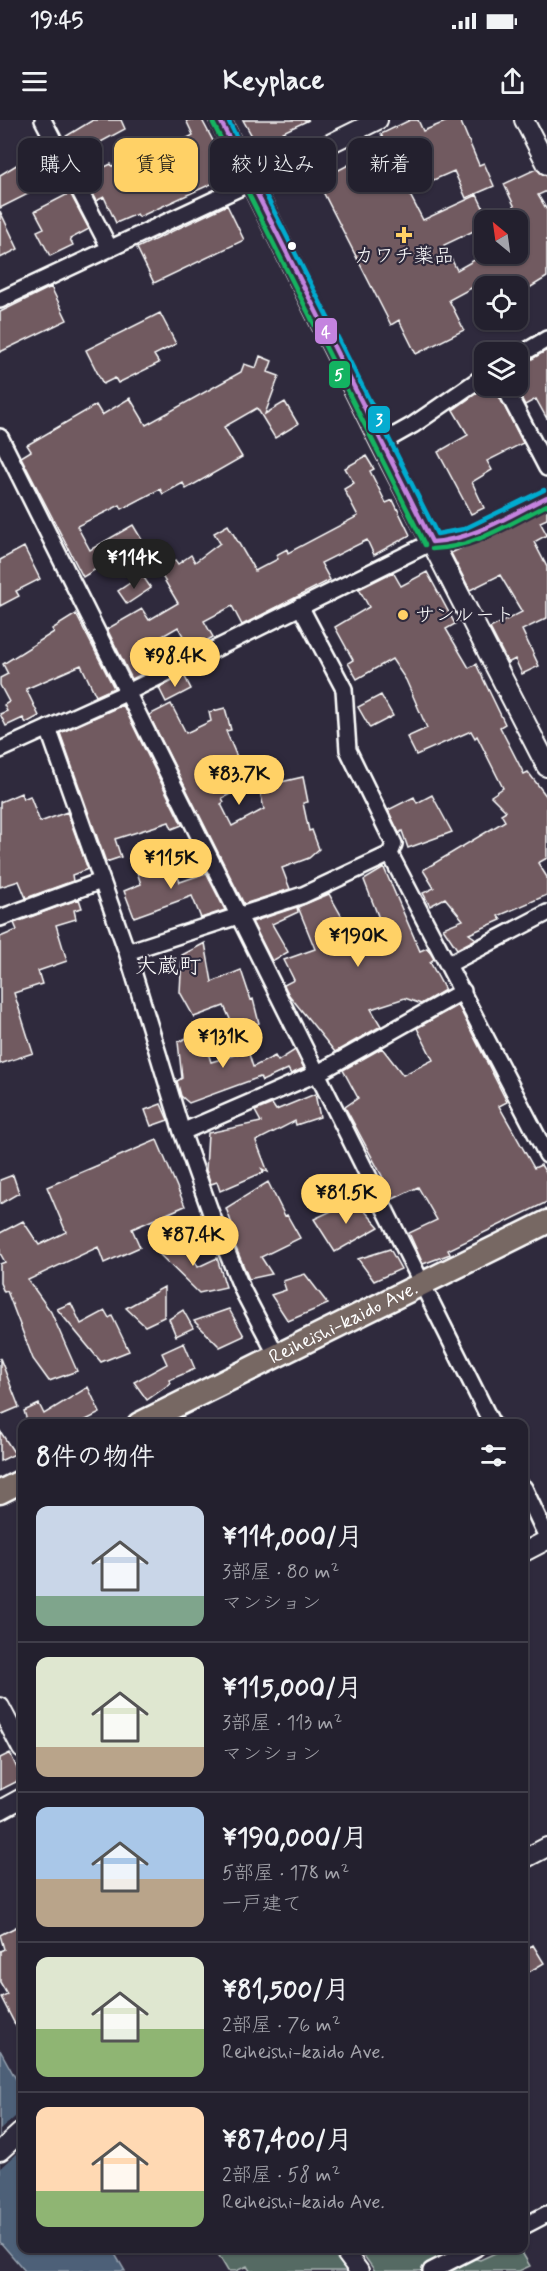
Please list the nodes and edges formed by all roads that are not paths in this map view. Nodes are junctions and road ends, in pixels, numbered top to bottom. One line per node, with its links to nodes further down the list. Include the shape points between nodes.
1 (43, 120): 10 (street)
2 (220, 120): 5 (main road)
3 (378, 120): 6 (street)
4 (524, 120): 7 (street)
5 (229, 138)
6 (336, 141)
7 (547, 165)
8 (231, 192): 10 (street)
9 (257, 192): 17 (main road)
10 (110, 249): 11 (street)
11 (0, 300)
12 (547, 339): 13 (street)
13 (528, 350)
14 (474, 383): 17 (street)
15 (509, 396): 18 (street)
16 (0, 437): 22 (street)
17 (381, 443): 20 (main road)
18 (547, 468)
19 (547, 497): 20 (street, via 467,536)
20 (432, 542): 21 (street); 25 (main road)
21 (300, 606): 22 (street); 26 (street, via 344,689 348,750 394,844)
22 (128, 692): 23 (street); 30 (street)
23 (48, 728): 24 (street); 27 (street)
24 (0, 750)
25 (547, 766)
26 (390, 855): 30 (street, via 303,895); 32 (street)
27 (101, 881): 29 (street); 31 (street)
28 (547, 913): 32 (street)
29 (0, 918)
30 (239, 918): 31 (street); 34 (street)
31 (127, 952): 35 (street)
32 (449, 964): 33 (street)
33 (463, 991): 34 (street); 36 (street)
34 (318, 1073): 35 (street); 38 (street)
35 (182, 1132): 39 (street, via 243,1290)
36 (547, 1155)
37 (547, 1222): 38 (main road, Reiheishi-kaido Ave.)
38 (424, 1283): 39 (main road, Reiheishi-kaido Ave.); 41 (street)
39 (277, 1356): 40 (main road, Reiheishi-kaido Ave.)
40 (150, 1419)
41 (490, 1419)
42 (18, 1483): 43 (main road)
43 (0, 1492)
44 (528, 1497): 45 (street)
45 (547, 1538): 46 (street)
46 (528, 1550)
47 (0, 1707): 48 (street)
48 (18, 1741)
49 (18, 1800): 50 (street)
50 (0, 1810)
51 (547, 1847): 52 (street)
52 (528, 1856)
53 (18, 2135): 54 (street)
54 (0, 2151)
55 (547, 2214): 56 (street)
56 (528, 2224)
57 (346, 2253): 59 (street)
58 (466, 2253): 60 (street)
59 (359, 2271)
60 (431, 2271)

